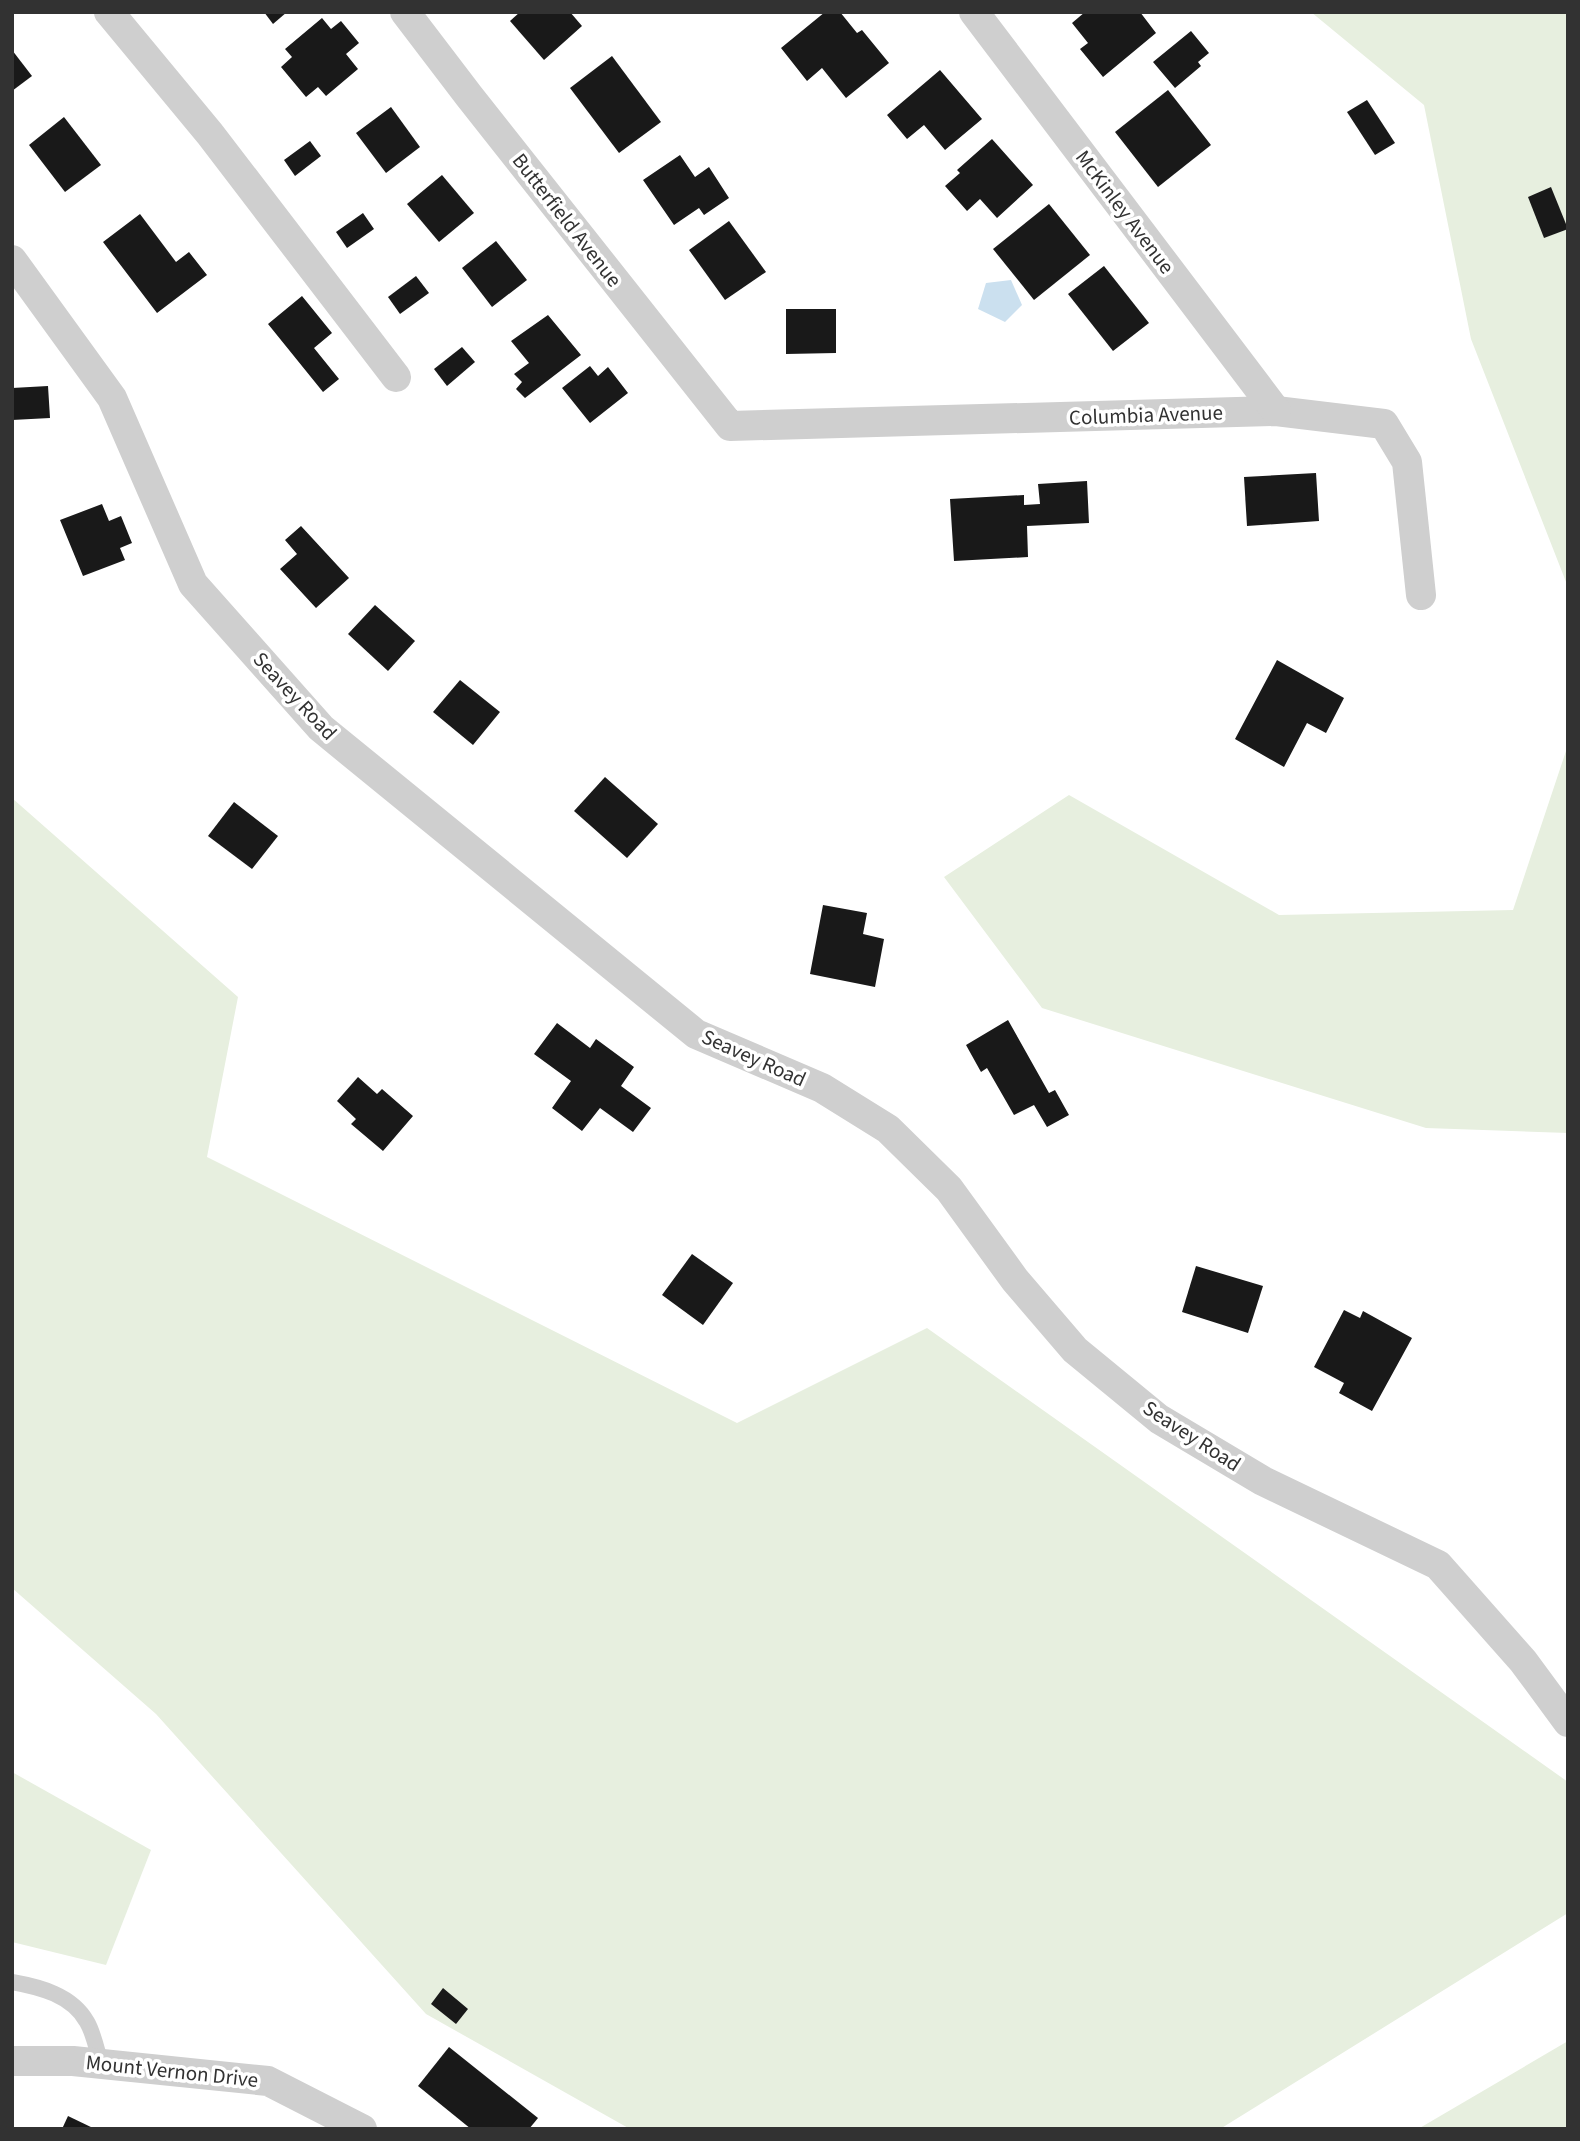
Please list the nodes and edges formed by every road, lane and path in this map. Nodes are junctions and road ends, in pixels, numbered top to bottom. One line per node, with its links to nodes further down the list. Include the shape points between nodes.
1 (110, 12): 5 (street, via 261,199)
2 (405, 12): 7 (street, Butterfield Avenue)
3 (974, 12): 6 (street, McKinley Avenue)
4 (12, 260): 9 (street, Seavey Road, via 112,398 193,584 321,728 696,1034 822,1088 888,1129 949,1189 1015,1280 1075,1350 1159,1419 1264,1481 1438,1565 1523,1661)
5 (396, 377)
6 (1276, 411): 7 (street, Columbia Avenue); 8 (street, Columbia Avenue, via 1384,424 1407,462)
7 (730, 426)
8 (1421, 594)
9 (1568, 1722)
10 (12, 1982): 12 (lane, via 68,1999 88,2022)
11 (12, 2062): 12 (street, Mount Vernon Drive)
12 (101, 2064): 13 (street, Mount Vernon Drive, via 268,2081)
13 (362, 2129)

